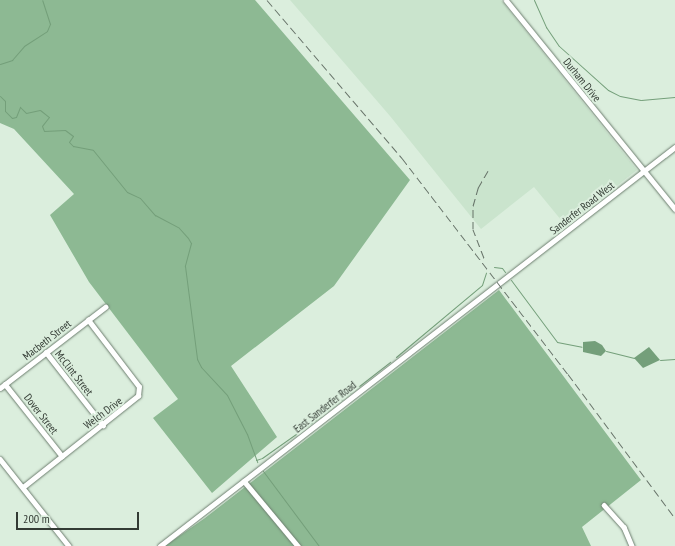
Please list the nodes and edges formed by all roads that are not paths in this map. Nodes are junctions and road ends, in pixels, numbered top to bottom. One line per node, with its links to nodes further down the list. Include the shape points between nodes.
1 (506, 0): 3 (street, Durham Drive)
2 (675, 147): 3 (street, Sanderfer Road West)
3 (644, 171): 4 (street, Durham Drive); 5 (street, Sanderfer Road West)
4 (675, 209)
5 (501, 282): 14 (street, East Sanderfer Road)
6 (105, 307): 7 (street, Macbeth Street)
7 (88, 320): 8 (street, Macbeth Street); 11 (street, Welch Drive, via 138,387 139,392 135,401)
8 (46, 352): 9 (street, Macbeth Street); 11 (street, McClint Street)
9 (5, 384): 10 (street, Macbeth Street); 12 (street, Dover Street)
10 (0, 388)
11 (103, 425): 12 (street, Welch Drive)
12 (62, 456): 15 (street, Welch Drive)
13 (0, 459): 15 (street)
14 (244, 481): 18 (street, East Sanderfer Road); 19 (street)
15 (23, 487): 17 (street)
16 (604, 505): 20 (street, via 624,527)
17 (69, 546)
18 (160, 546)
19 (298, 546)
20 (632, 546)

